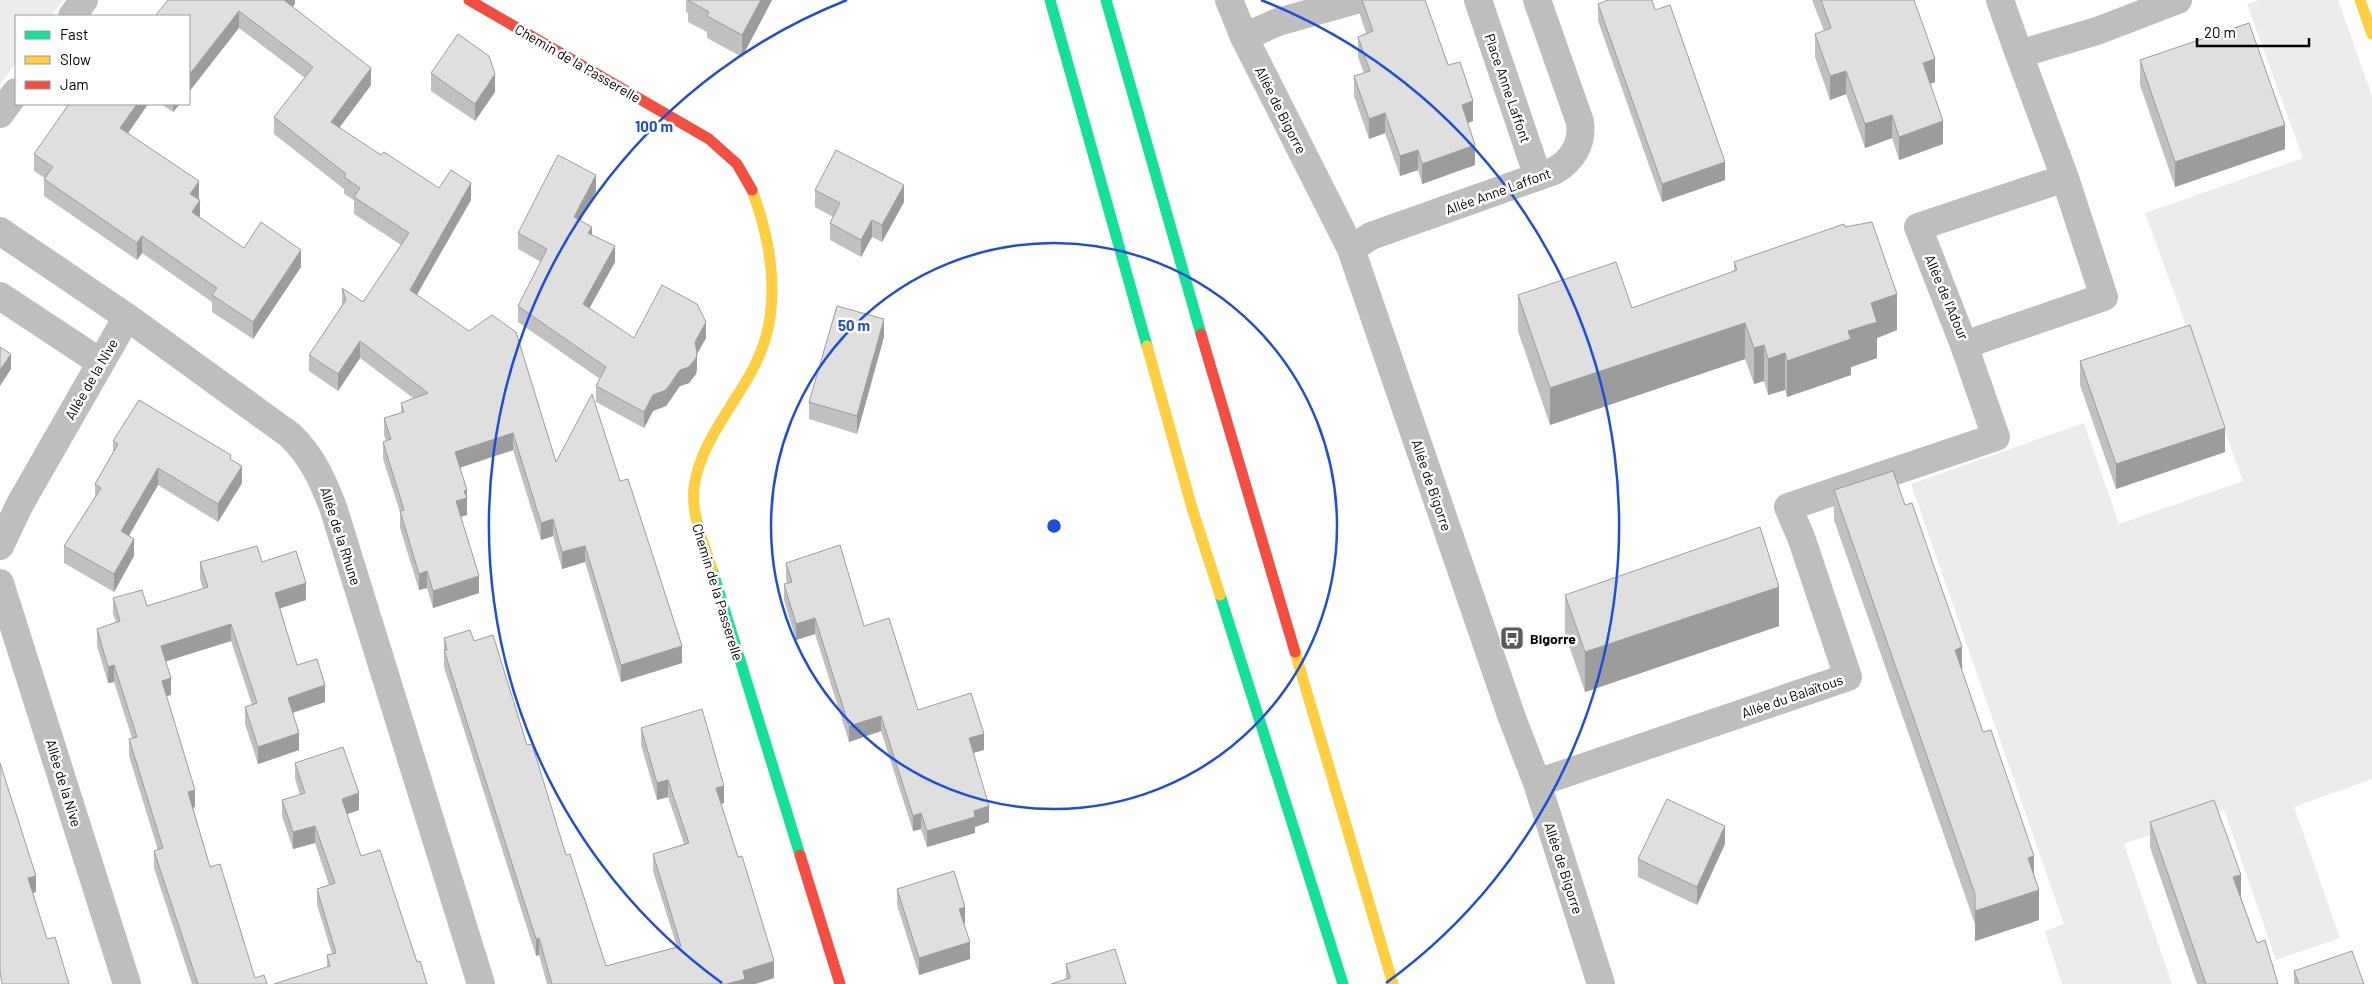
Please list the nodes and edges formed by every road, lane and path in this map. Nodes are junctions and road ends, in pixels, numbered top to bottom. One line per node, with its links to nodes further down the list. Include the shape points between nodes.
1 (84, 0): 12 (street)
2 (469, 0): 31 (main road, Chemin de la Passerelle, via 709,140 739,167 752,190 768,239 770,295 767,330 751,374 705,451 694,487 696,518)
3 (1050, 0): 32 (main road, via 1192,508)
4 (1106, 0): 33 (main road)
5 (1229, 0): 14 (street, Allée de Bigorre)
6 (1356, 0): 14 (street, via 1278,22)
7 (1478, 0): 18 (street, Place Anne Laffont)
8 (1537, 0): 18 (street, Allée Anne Laffont, via 1581,129 1579,143 1569,161)
9 (2000, 0): 15 (street, Allée de l'Adour)
10 (2178, 0): 15 (street, via 2097,31)
11 (2360, 0): 13 (main road)
12 (73, 15)
13 (2372, 34)
14 (1244, 36): 21 (street, Allée de Bigorre)
15 (2019, 54): 19 (street, Allée de l'Adour)
16 (15, 93): 17 (street)
17 (0, 114)
18 (1538, 177): 21 (street, Allée Anne Laffont, via 1371,236)
19 (2065, 178): 24 (street, Allée de l'Adour, via 2104,296); 24 (street, Allée de l'Adour, via 1918,227)
20 (0, 230): 23 (street, Allée de la Rhune)
21 (1351, 249): 28 (street, Allée de Bigorre)
22 (0, 296): 25 (street)
23 (127, 318): 25 (street, Allée de la Nive); 30 (street, Allée de la Rhune, via 290,435 315,464 333,507)
24 (1964, 345): 28 (street, Allée du Balaïtous, via 1996,437 1788,507 1848,677)
25 (100, 362): 26 (street, Allée de la Nive)
26 (0, 546)
27 (0, 583): 29 (street, Allée de la Nive)
28 (1537, 783): 34 (street, Allée de Bigorre)
29 (127, 984)
30 (480, 984)
31 (840, 984)
32 (1343, 984)
33 (1393, 984)
34 (1601, 984)

